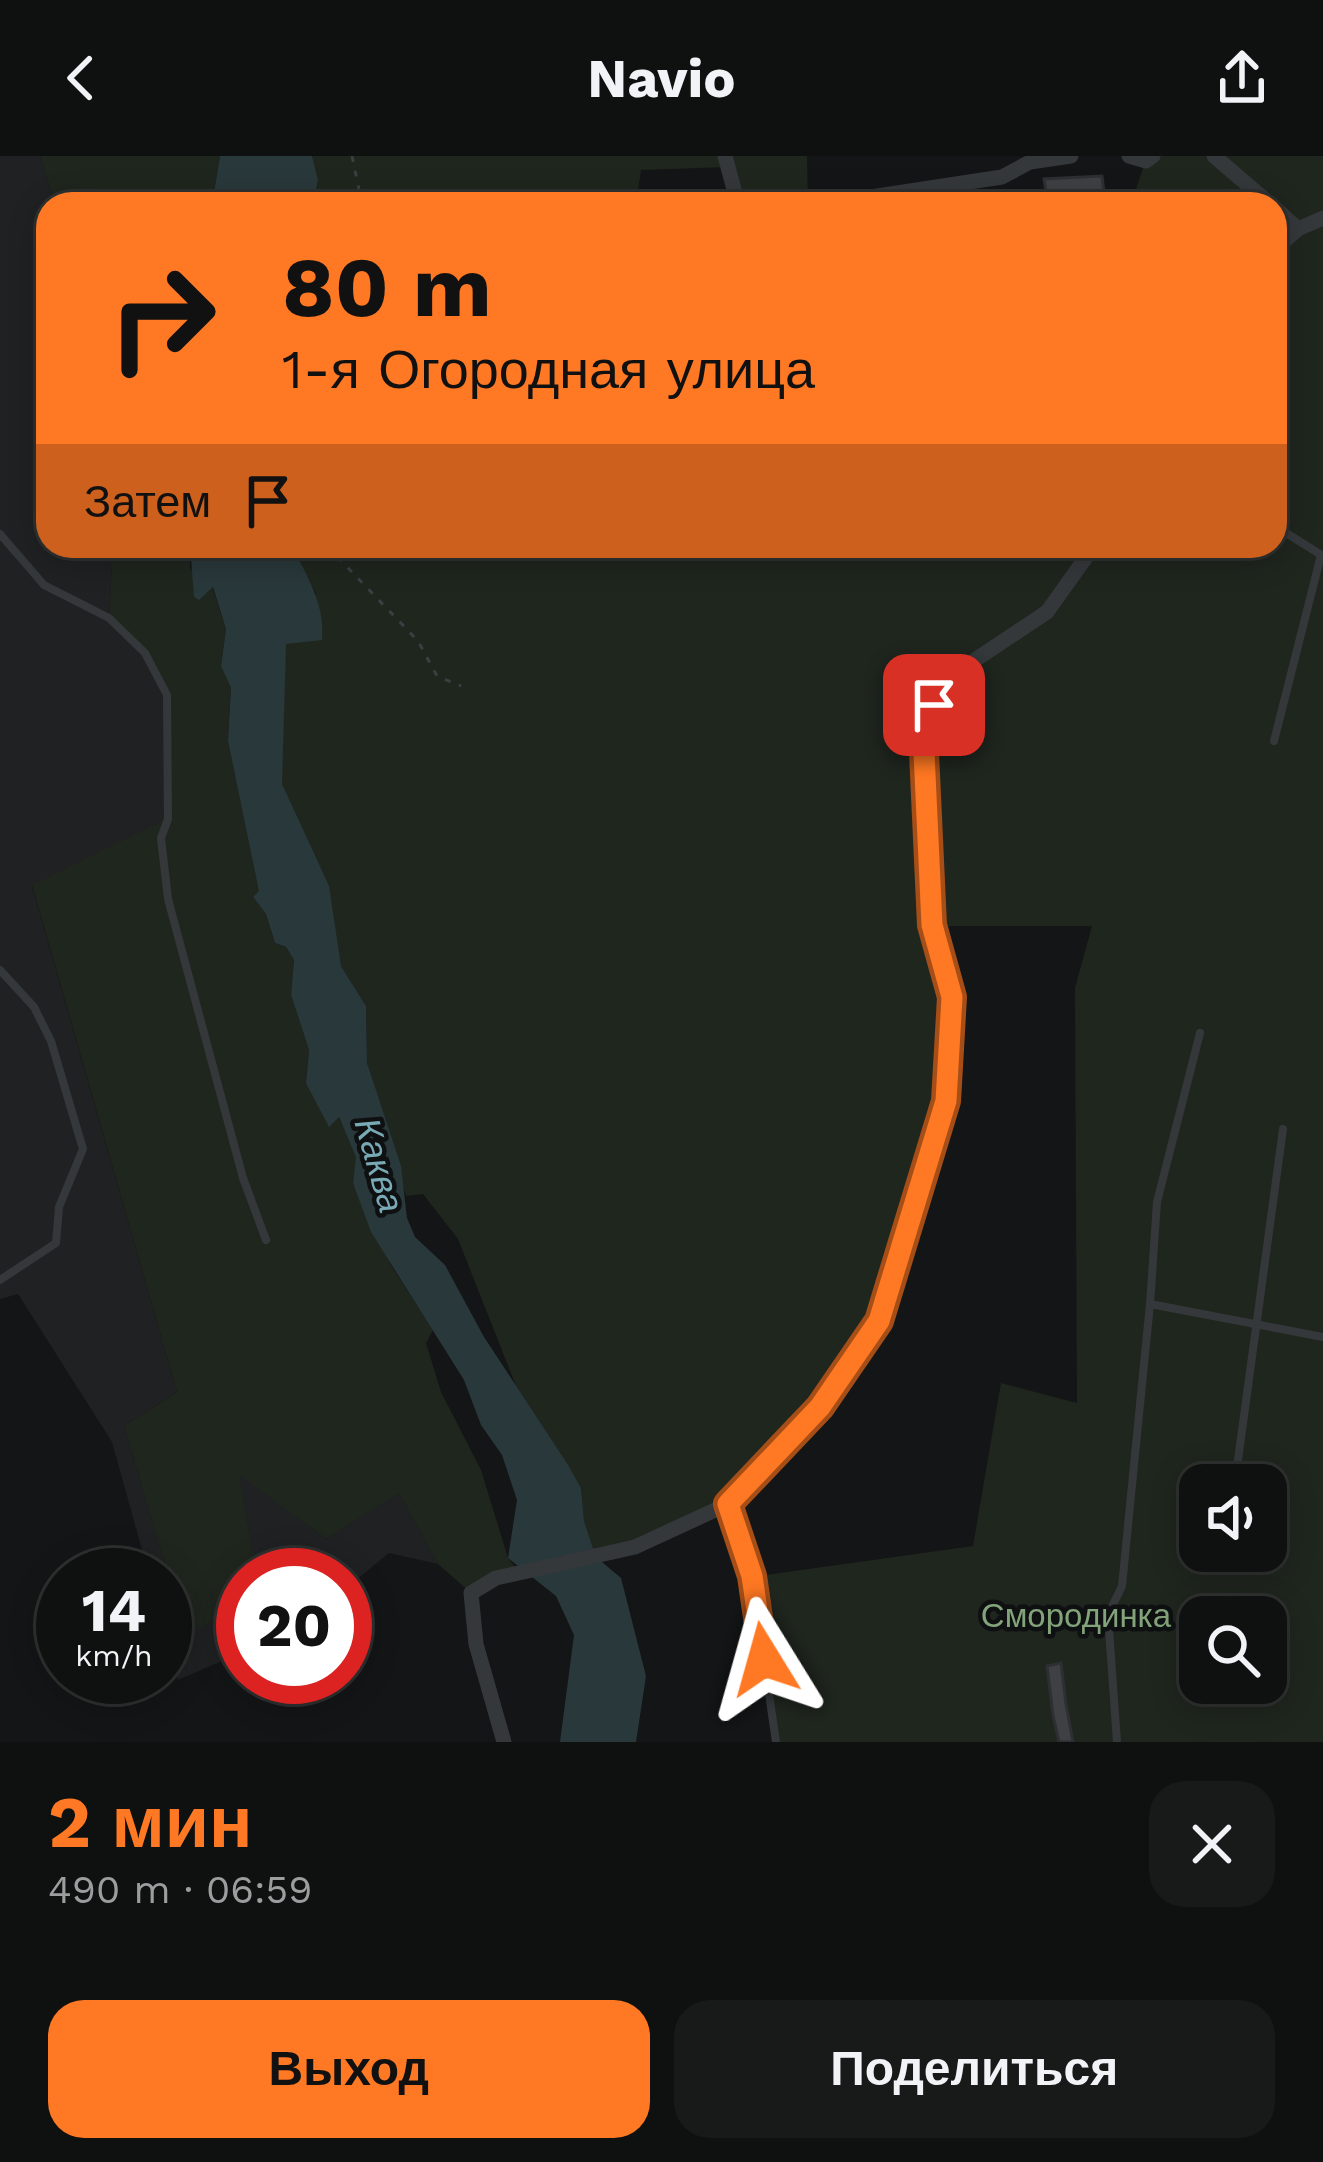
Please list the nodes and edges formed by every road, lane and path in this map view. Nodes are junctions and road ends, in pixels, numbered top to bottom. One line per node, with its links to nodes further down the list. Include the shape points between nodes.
1 (352, 156): 7 (path)
2 (725, 156): 8 (street)
3 (1071, 156): 9 (street, via 1030,162 1002,177)
4 (1129, 156): 5 (street)
5 (1154, 156)
6 (1214, 156): 10 (street)
7 (360, 192)
8 (735, 192)
9 (904, 192)
10 (1256, 192)
11 (1323, 218): 13 (street)
12 (1287, 219): 13 (street)
13 (1298, 229): 14 (street)
14 (1287, 239)
15 (1287, 533): 17 (lane)
16 (0, 534): 25 (lane, via 44,585 109,617 146,653 167,694 168,819 160,838 168,899)
17 (1322, 555): 21 (lane)
18 (338, 558): 20 (path, via 418,641 437,676)
19 (1085, 558): 31 (street, via 1047,612 945,680 923,731 932,925 952,997 946,1101 879,1321 820,1407)
20 (461, 686)
21 (1274, 741)
22 (0, 970): 26 (lane, via 34,1007 51,1041 83,1149 59,1207 56,1243)
23 (1200, 1033): 27 (lane, via 1157,1202)
24 (1282, 1129): 28 (lane)
25 (266, 1240)
26 (0, 1280)
27 (1150, 1304): 28 (lane); 34 (lane, via 1122,1586 1108,1615)
28 (1261, 1323): 29 (lane); 30 (lane)
29 (1323, 1337)
30 (1238, 1464)
31 (728, 1504): 32 (street, via 635,1547 496,1578 471,1593 476,1644); 33 (lane, via 752,1576)
32 (504, 1742)
33 (776, 1742)
34 (1117, 1742)

